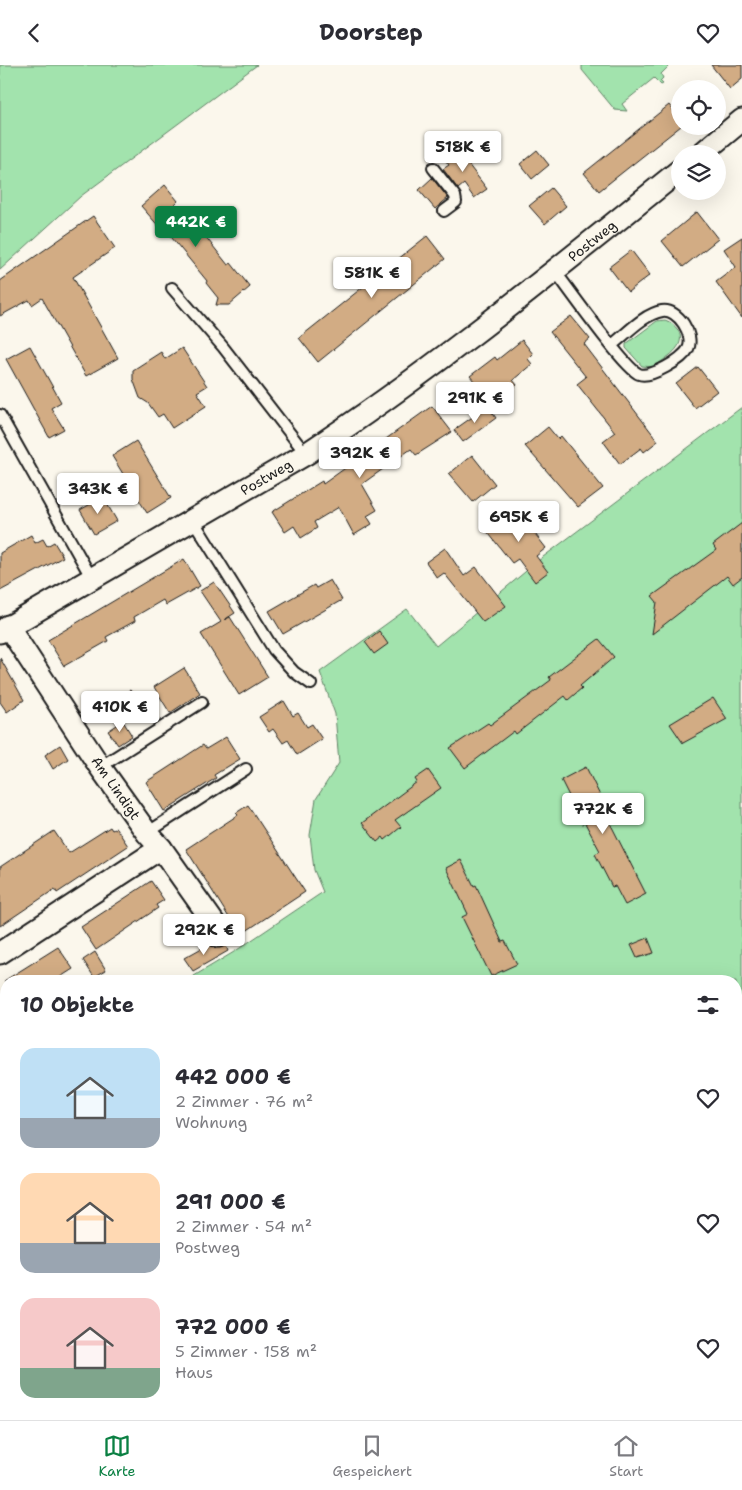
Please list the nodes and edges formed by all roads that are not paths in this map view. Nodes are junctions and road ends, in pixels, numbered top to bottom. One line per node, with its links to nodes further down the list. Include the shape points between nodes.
1 (742, 120): 2 (street)
2 (712, 145)
3 (433, 167): 5 (lane, via 455,196 456,202)
4 (671, 177): 6 (street, Postweg)
5 (444, 211)
6 (555, 271): 8 (lane); 10 (street, Postweg, via 426,372)
7 (172, 288): 10 (lane, via 223,347)
8 (612, 345): 8 (lane, via 630,369 640,375 649,375 688,351 689,343 686,329 677,317 663,310 649,316)
9 (0, 415): 12 (lane)
10 (306, 454): 11 (street, Postweg)
11 (193, 519): 12 (street, Postweg); 14 (lane, via 274,650 294,672)
12 (91, 577): 13 (street, Postweg)
13 (4, 629): 16 (street, Am Lindigt)
14 (311, 684)
15 (202, 702): 16 (lane)
16 (100, 767): 18 (street, Am Lindigt)
17 (246, 769): 18 (lane)
18 (154, 840): 19 (street, Am Lindigt, via 214,923); 20 (street)
19 (218, 936)
20 (0, 953)

